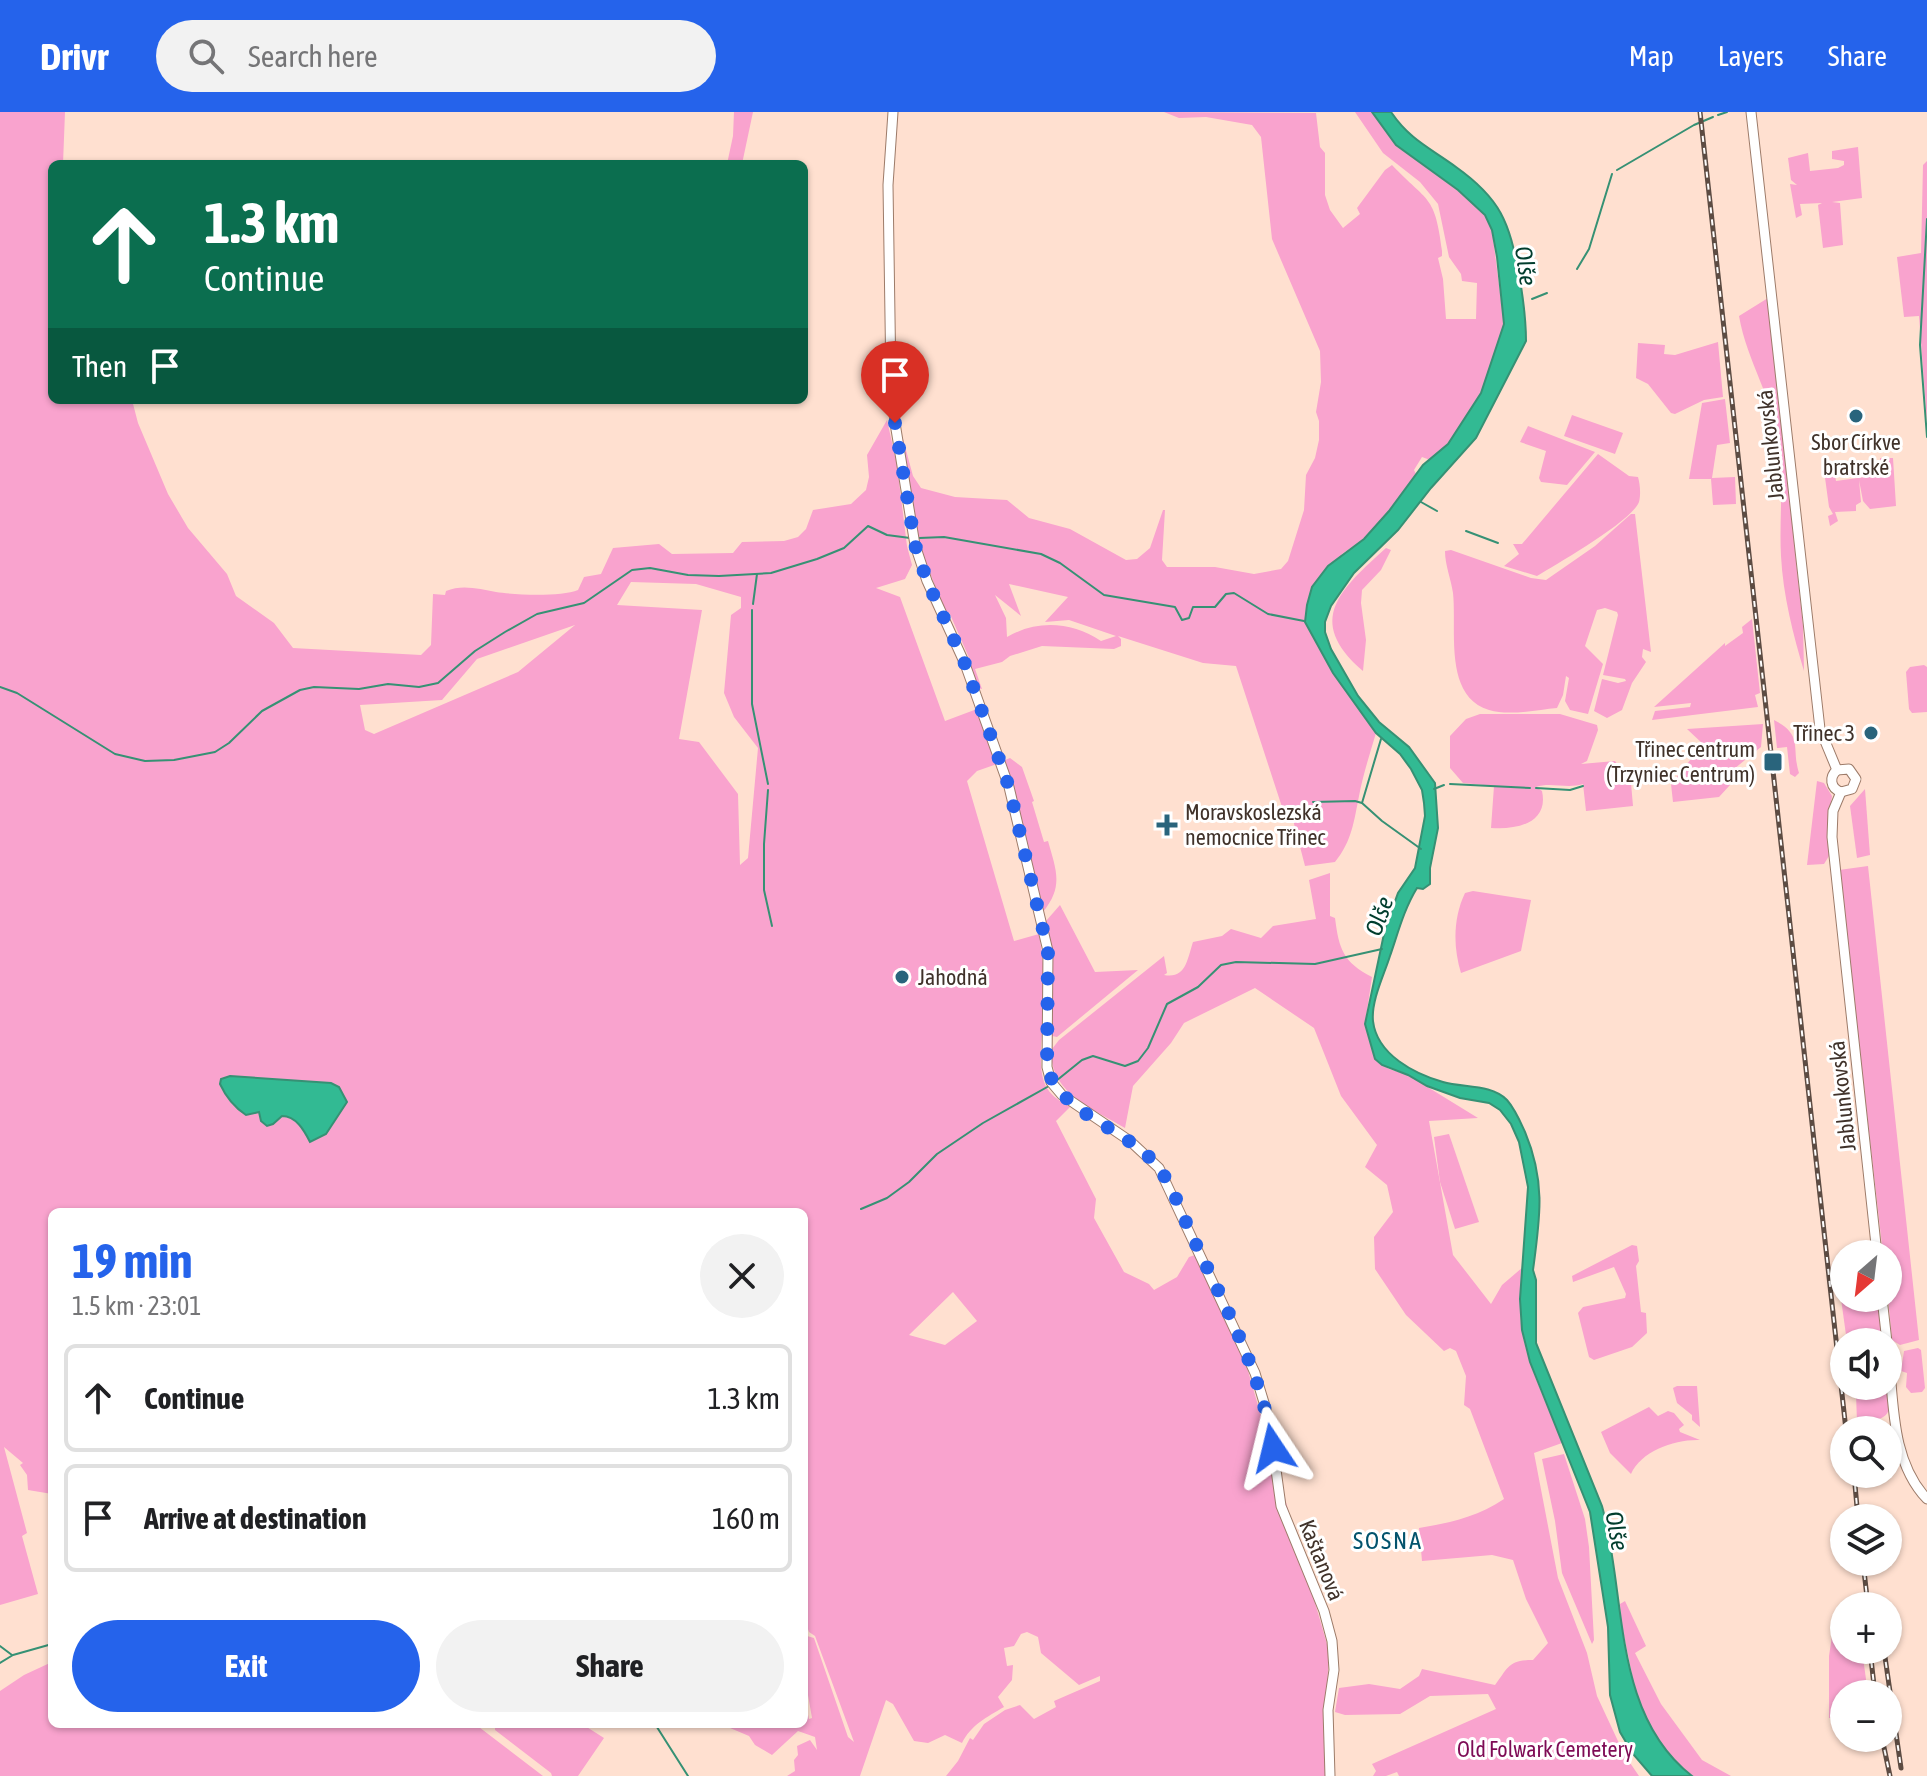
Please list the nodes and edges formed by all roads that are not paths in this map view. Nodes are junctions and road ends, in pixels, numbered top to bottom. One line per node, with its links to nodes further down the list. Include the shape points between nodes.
1 (893, 112): 8 (street, Kaštanová, via 888,185 895,423 915,545 1009,787 1048,951 1047,1067 1062,1095 1130,1141 1159,1168 1255,1373 1269,1419 1281,1506 1332,1641)
2 (1751, 112): 3 (street, Jablunkovská, via 1820,729)
3 (1837, 770): 4 (street, Jablunkovská, via 1831,782); 4 (street, Jablunkovská, via 1849,769 1856,779 1852,789)
4 (1841, 792): 5 (street, Jablunkovská, via 1833,811 1832,837)
5 (1875, 1240)
6 (1894, 1400): 7 (street, via 1900,1455)
7 (1927, 1499)
8 (1330, 1776)

